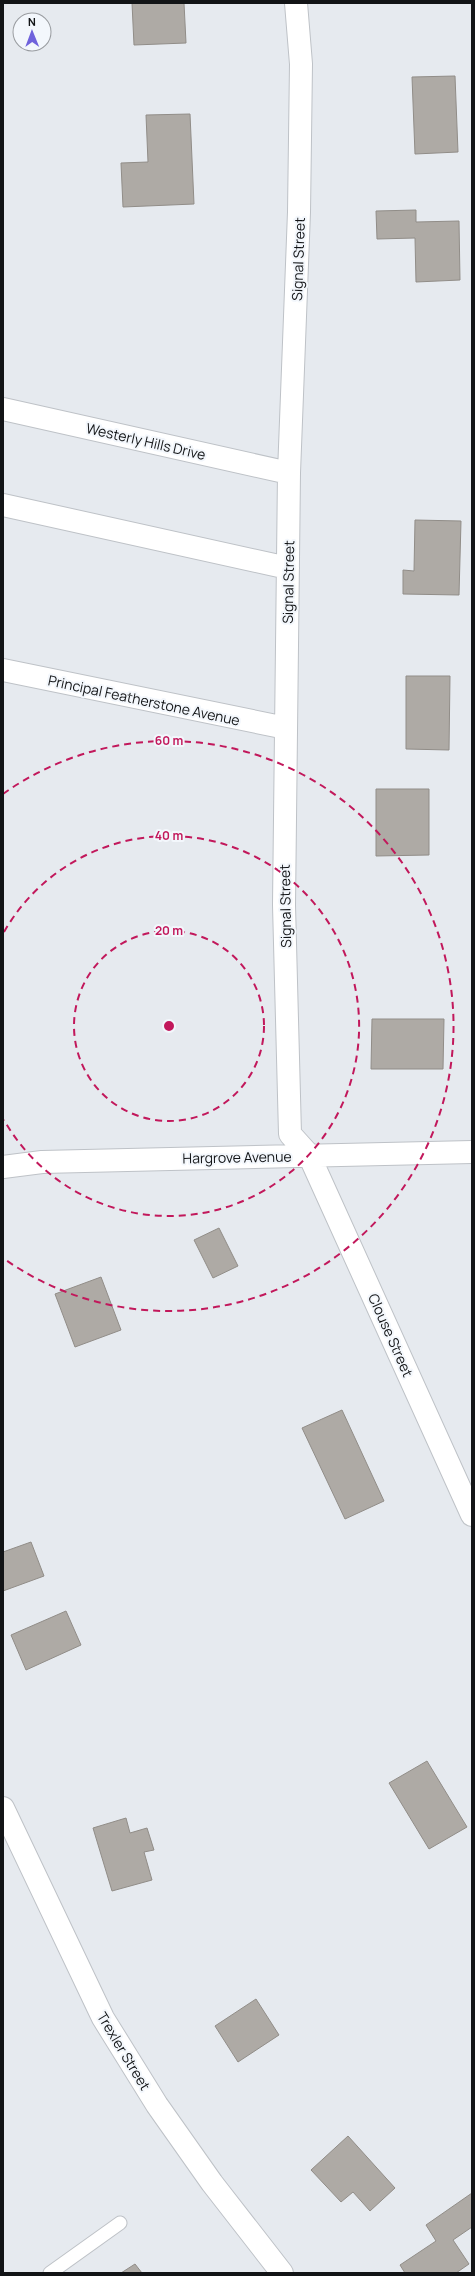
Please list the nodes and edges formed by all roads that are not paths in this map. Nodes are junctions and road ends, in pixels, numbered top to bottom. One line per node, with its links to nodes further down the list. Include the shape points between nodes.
1 (296, 3): 3 (street, Signal Street, via 301,64 300,212)
2 (3, 409): 3 (street, Westerly Hills Drive)
3 (289, 474): 5 (street, Signal Street)
4 (3, 505): 5 (street)
5 (288, 568): 7 (street, Signal Street)
6 (3, 670): 7 (street, Principal Featherstone Avenue)
7 (286, 728): 9 (street, Signal Street, via 284,905 290,1134)
8 (472, 1152): 9 (street, Hargrove Avenue)
9 (309, 1155): 10 (street, Hargrove Avenue, via 42,1162); 11 (street, Clouse Street)
10 (3, 1167)
11 (472, 1515)
12 (3, 1808): 15 (street, Trexler Street, via 103,2018 157,2105 212,2183)
13 (120, 2223): 14 (lane)
14 (50, 2273)
15 (282, 2273)

